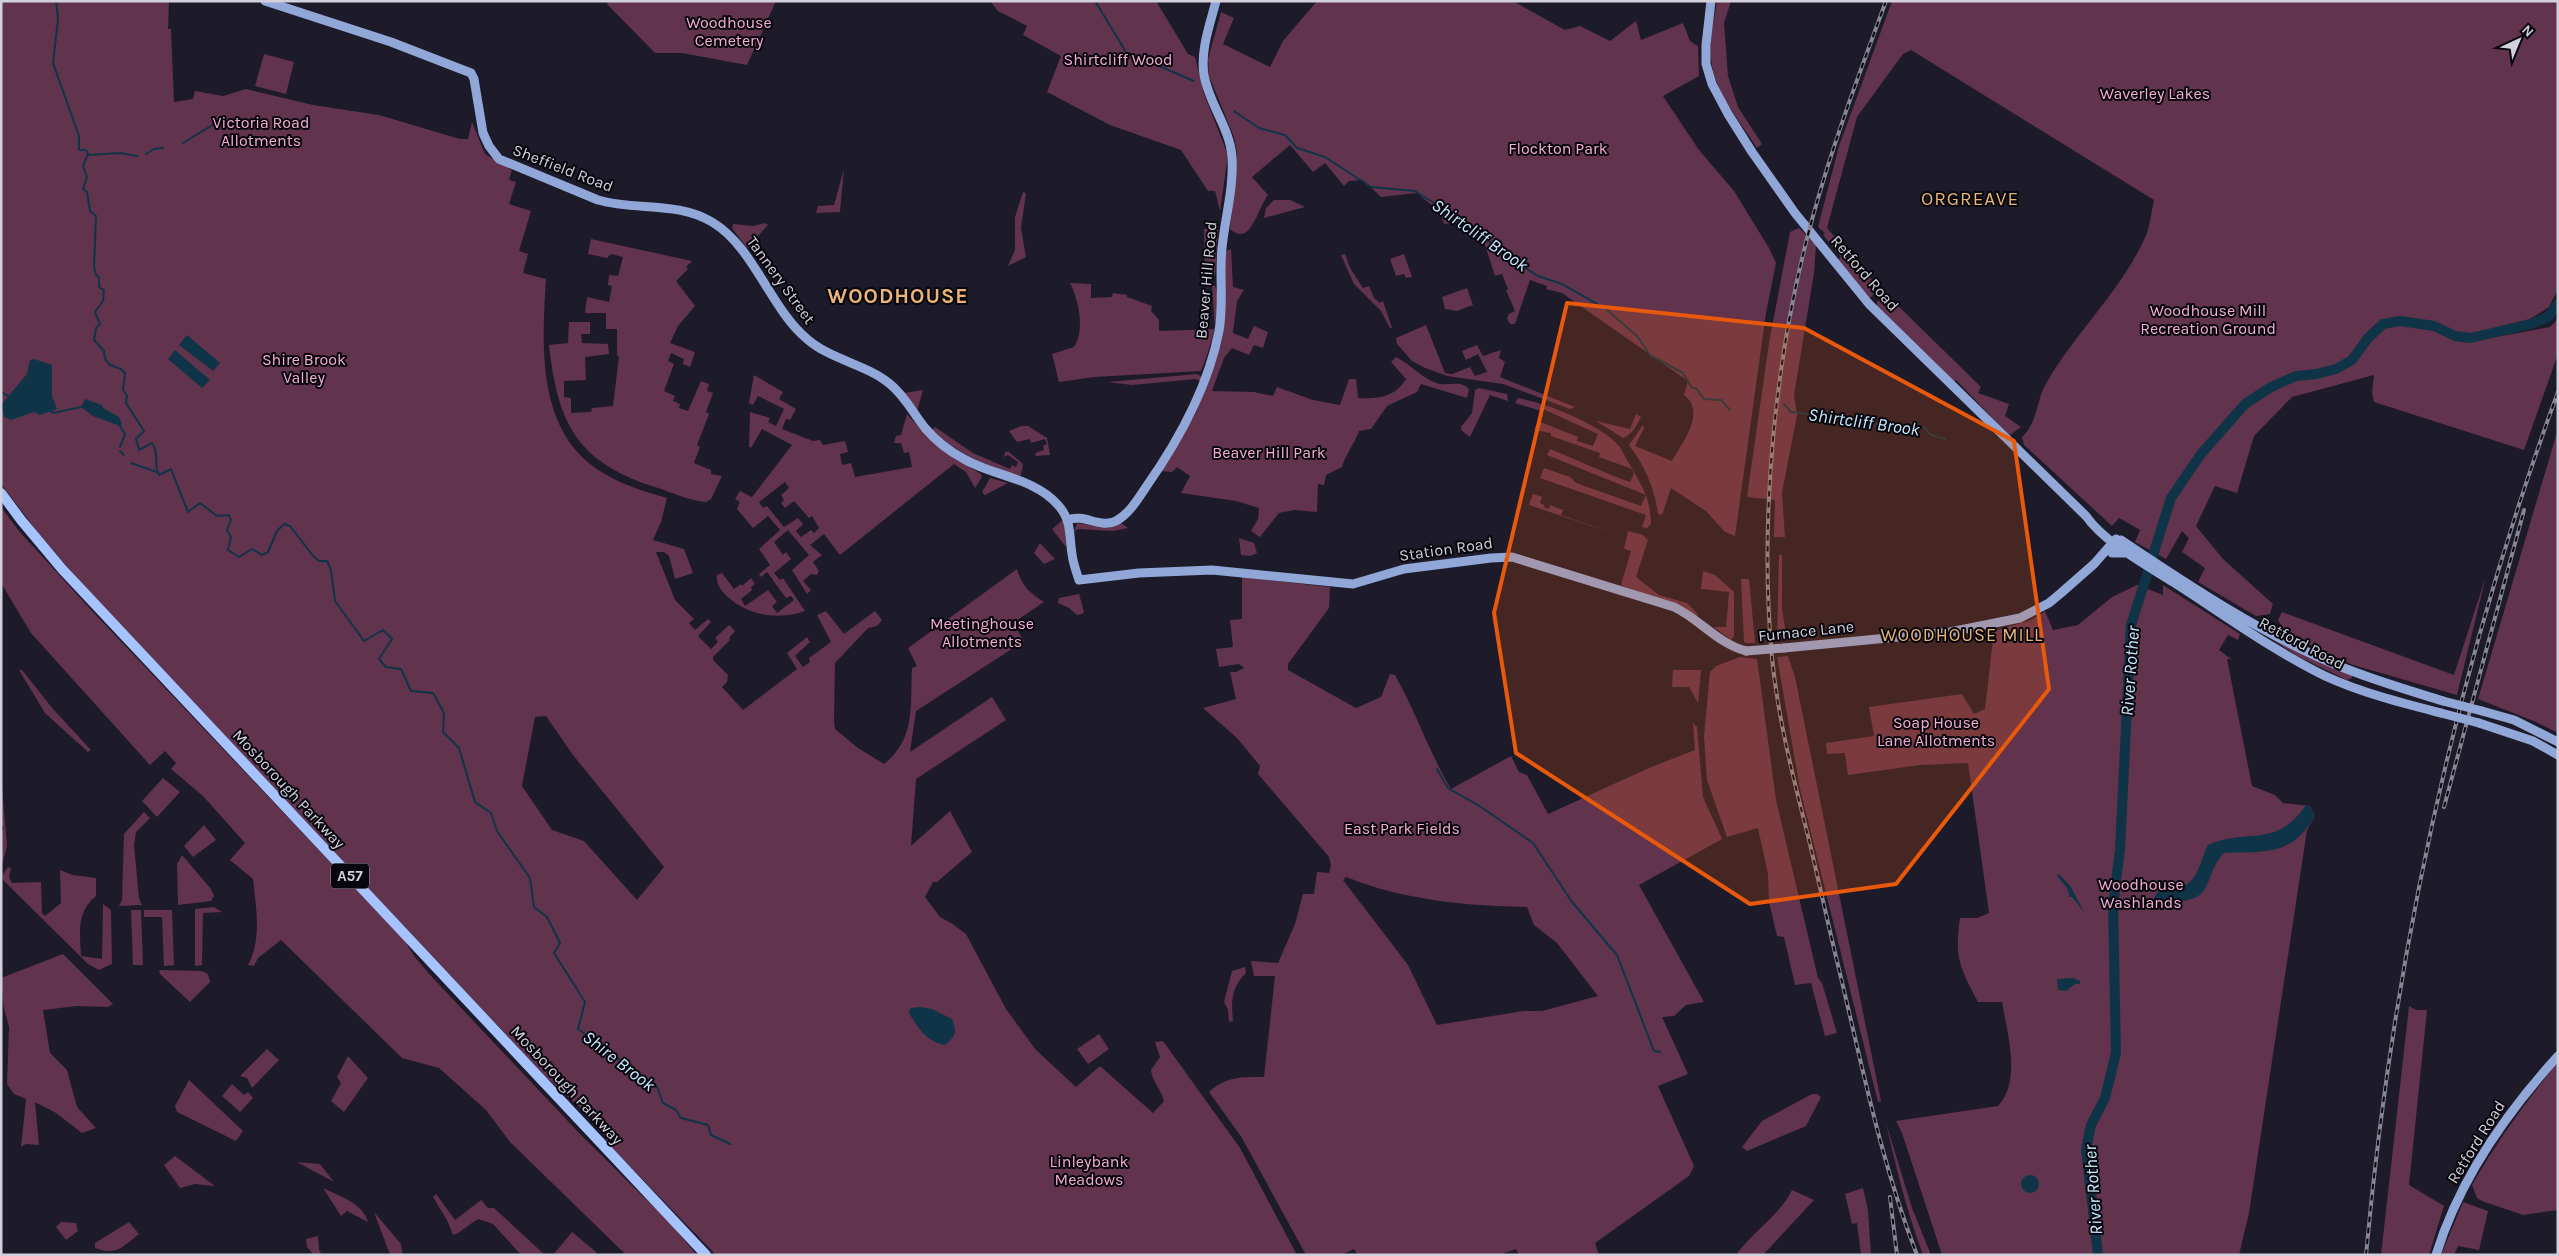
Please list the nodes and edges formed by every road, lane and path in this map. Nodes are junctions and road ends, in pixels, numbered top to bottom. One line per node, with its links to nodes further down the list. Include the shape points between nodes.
1 (265, 1): 4 (main road, Sheffield Road, via 467,70 474,79 486,141 506,163 598,200 679,209)
2 (1216, 1): 6 (main road, Beaver Hill Road, via 1203,58 1204,76 1228,140 1232,166 1215,348 1186,424 1129,510 1117,521 1108,523 1080,518)
3 (1711, 1): 7 (main road, Retford Road, via 1706,64 1712,84 1752,152 1798,217 1869,304 2086,516)
4 (714, 223): 6 (main road, Tannery Street, via 730,236 791,323 806,339 892,385 931,434 954,453 1049,496)
5 (1, 493): 17 (highway, Mosborough Parkway / A57, via 62,569)
6 (1068, 520): 13 (main road, Station Road, via 1072,558 1079,580 1121,574 1212,570 1353,584 1404,569 1505,557 1546,566 1674,608 1695,618)
7 (2116, 541): 8 (main road, Furnace Lane); 9 (main road, Retford Road); 10 (main road, Retford Road); 11 (main road, Furnace Lane)
8 (2112, 553): 9 (main road); 11 (main road, Furnace Lane)
9 (2128, 553): 10 (main road, Retford Road)
10 (2143, 558): 12 (main road, Retford Road)
11 (2094, 564): 13 (main road, Furnace Lane, bridge, via 2049,603 2010,621 1950,632 1746,651 1726,644)
12 (2157, 567): 14 (main road, Retford Road, bridge, via 2297,647 2358,674 2514,720); 15 (main road, Retford Road, bridge, via 2264,642 2326,676 2398,702 2516,734)
13 (1714, 635)
14 (2558, 742)
15 (2558, 755)
16 (2558, 1056): 18 (main road, Retford Road, via 2532,1084 2492,1139 2460,1195)
17 (706, 1255)
18 (2436, 1255)

